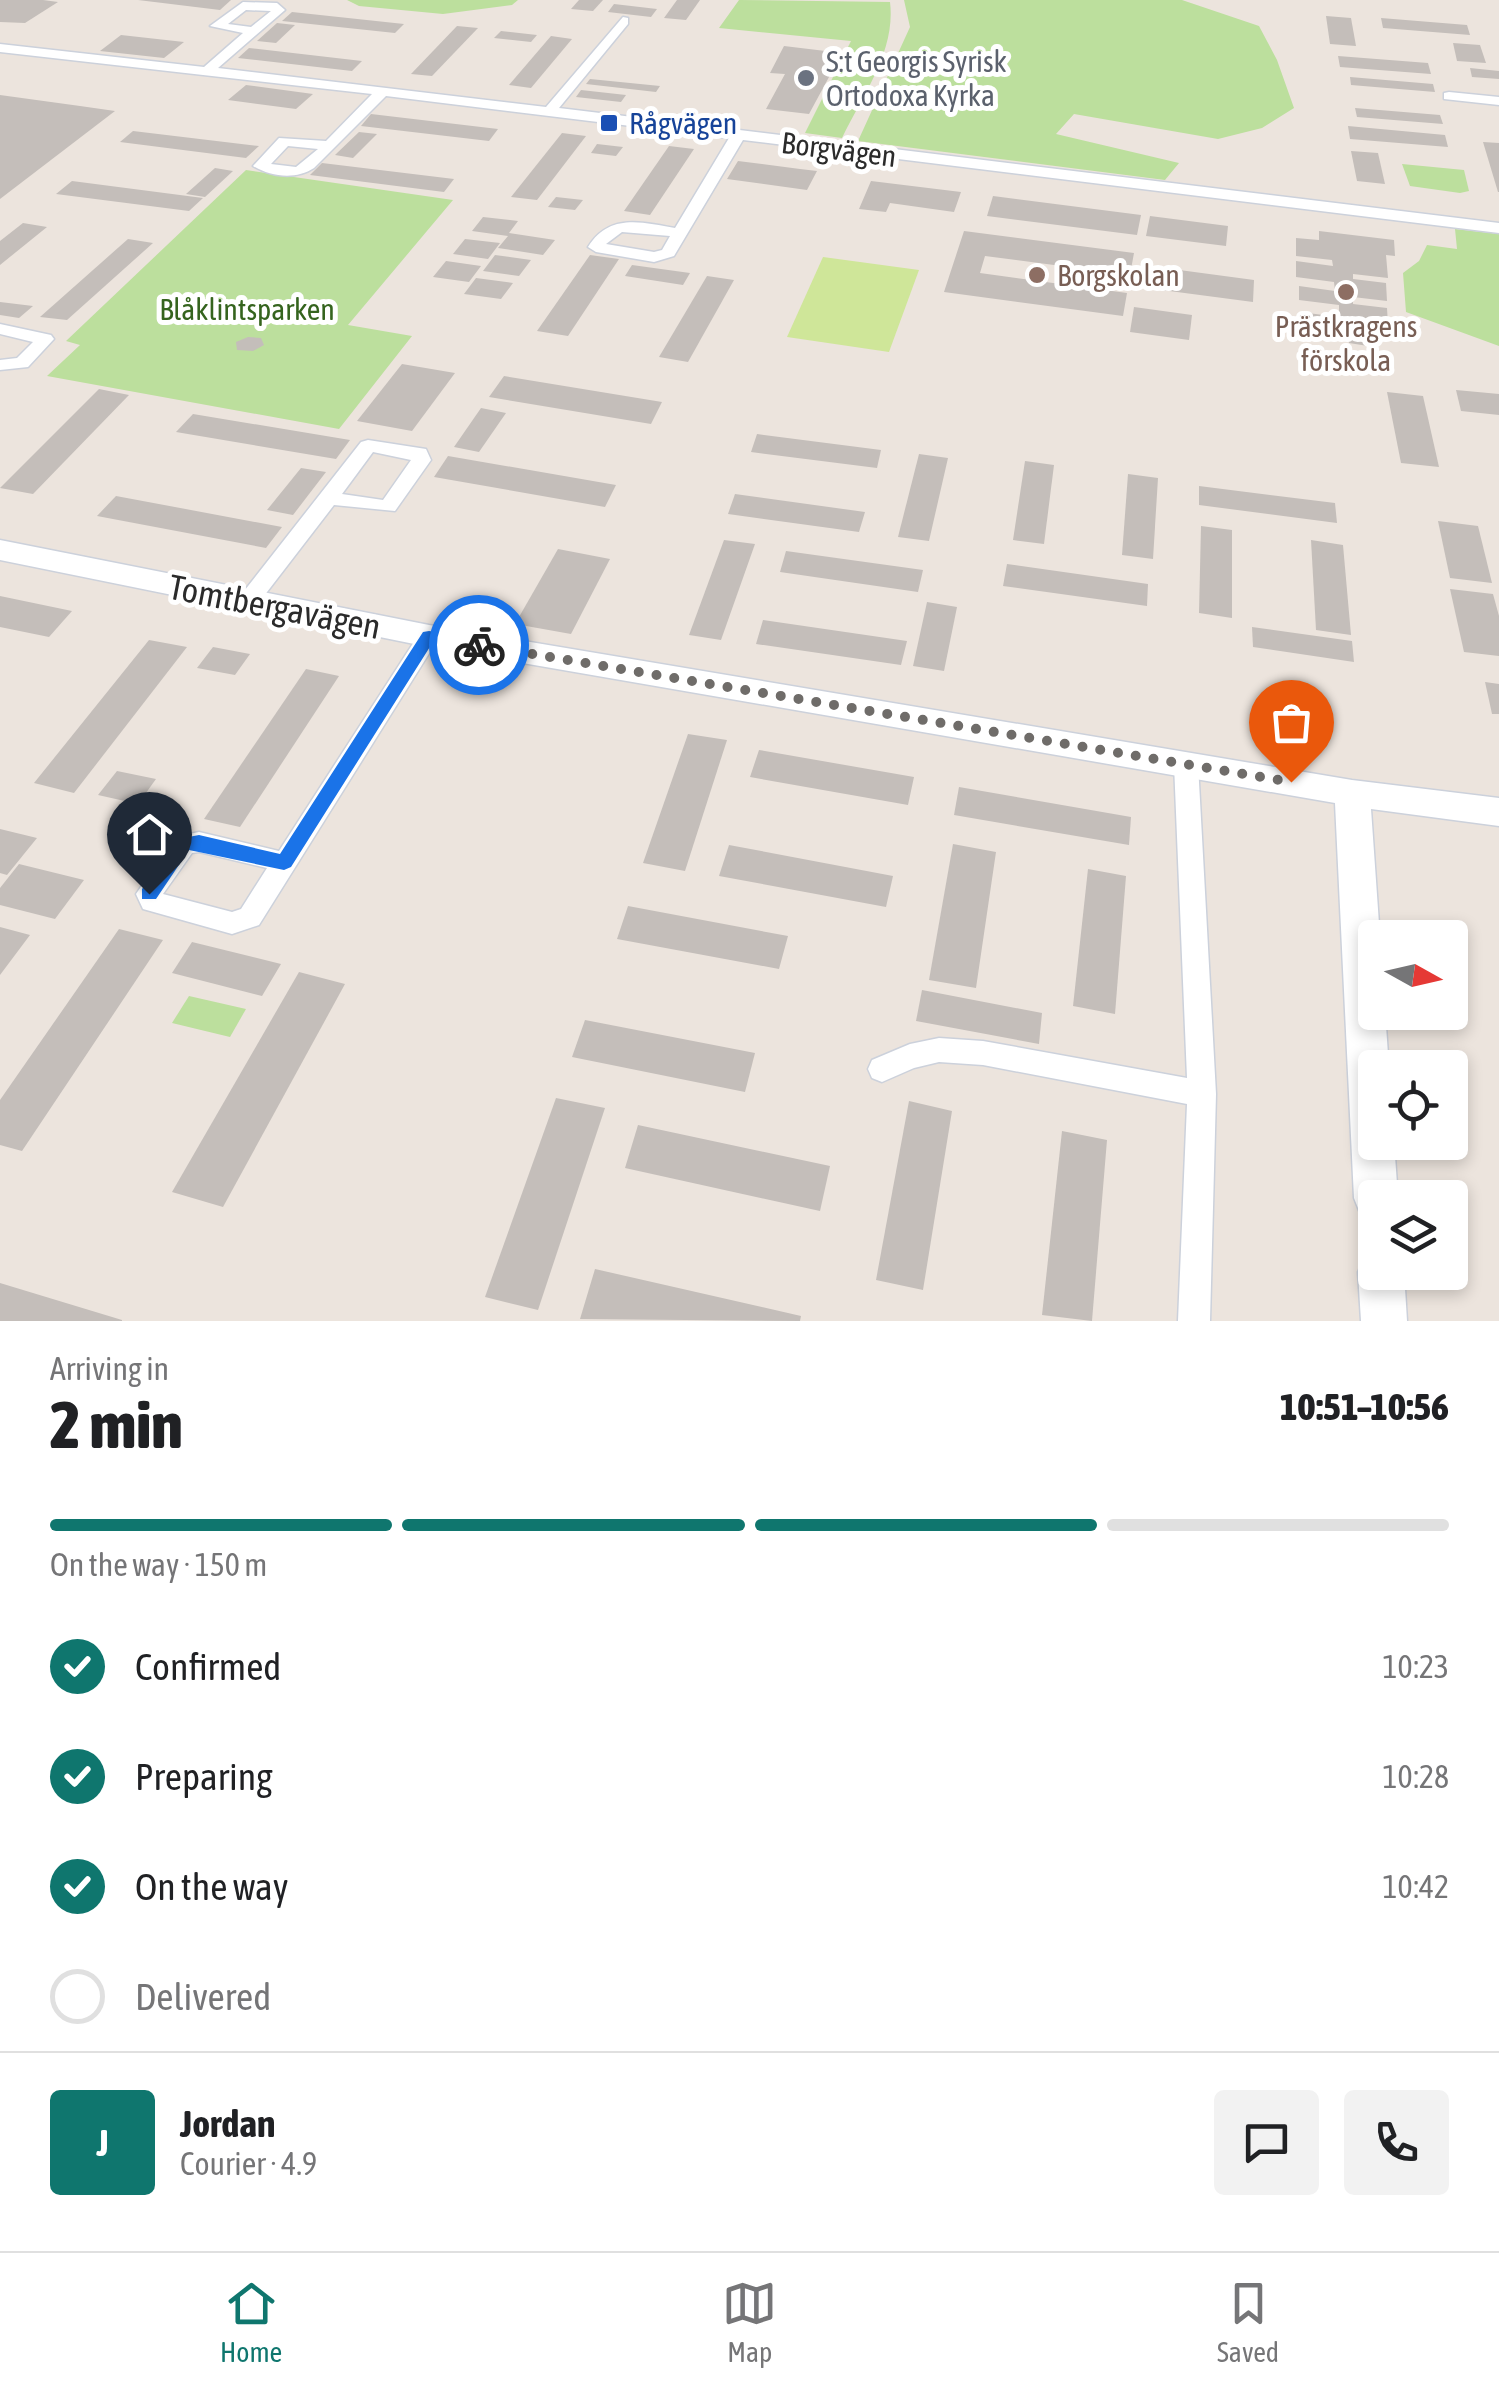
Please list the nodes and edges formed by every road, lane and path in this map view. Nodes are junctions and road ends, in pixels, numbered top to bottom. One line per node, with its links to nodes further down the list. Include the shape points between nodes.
1 (623, 21): 8 (street)
2 (254, 31): 4 (street)
3 (0, 48): 4 (street, Borgvägen)
4 (206, 72): 5 (street, Borgvägen)
5 (384, 90): 8 (street, Borgvägen); 10 (street)
6 (1449, 96): 7 (street)
7 (1499, 101)
8 (548, 112): 9 (street, Borgvägen)
9 (737, 136): 11 (street, Borgvägen); 12 (street)
10 (328, 146)
11 (1499, 228)
12 (679, 234)
13 (0, 330): 14 (street, via 44,339 22,363)
14 (0, 365)
15 (329, 498): 17 (street)
16 (0, 550): 17 (street, Tomtbergavägen)
17 (249, 600): 18 (street, Tomtbergavägen)
18 (429, 636): 19 (street, Tomtbergavägen); 22 (street)
19 (1186, 764): 20 (street, Tomtbergavägen); 24 (street)
20 (1352, 792): 21 (street, Tomtbergavägen); 25 (street)
21 (1499, 812)
22 (284, 862): 22 (street, via 241,921 152,902 149,894 184,844)
23 (882, 1068): 24 (street, via 939,1050 983,1053)
24 (1202, 1094): 27 (street)
25 (1375, 1180)
26 (1382, 1290): 28 (street)
27 (1194, 1321)
28 (1384, 1321)

